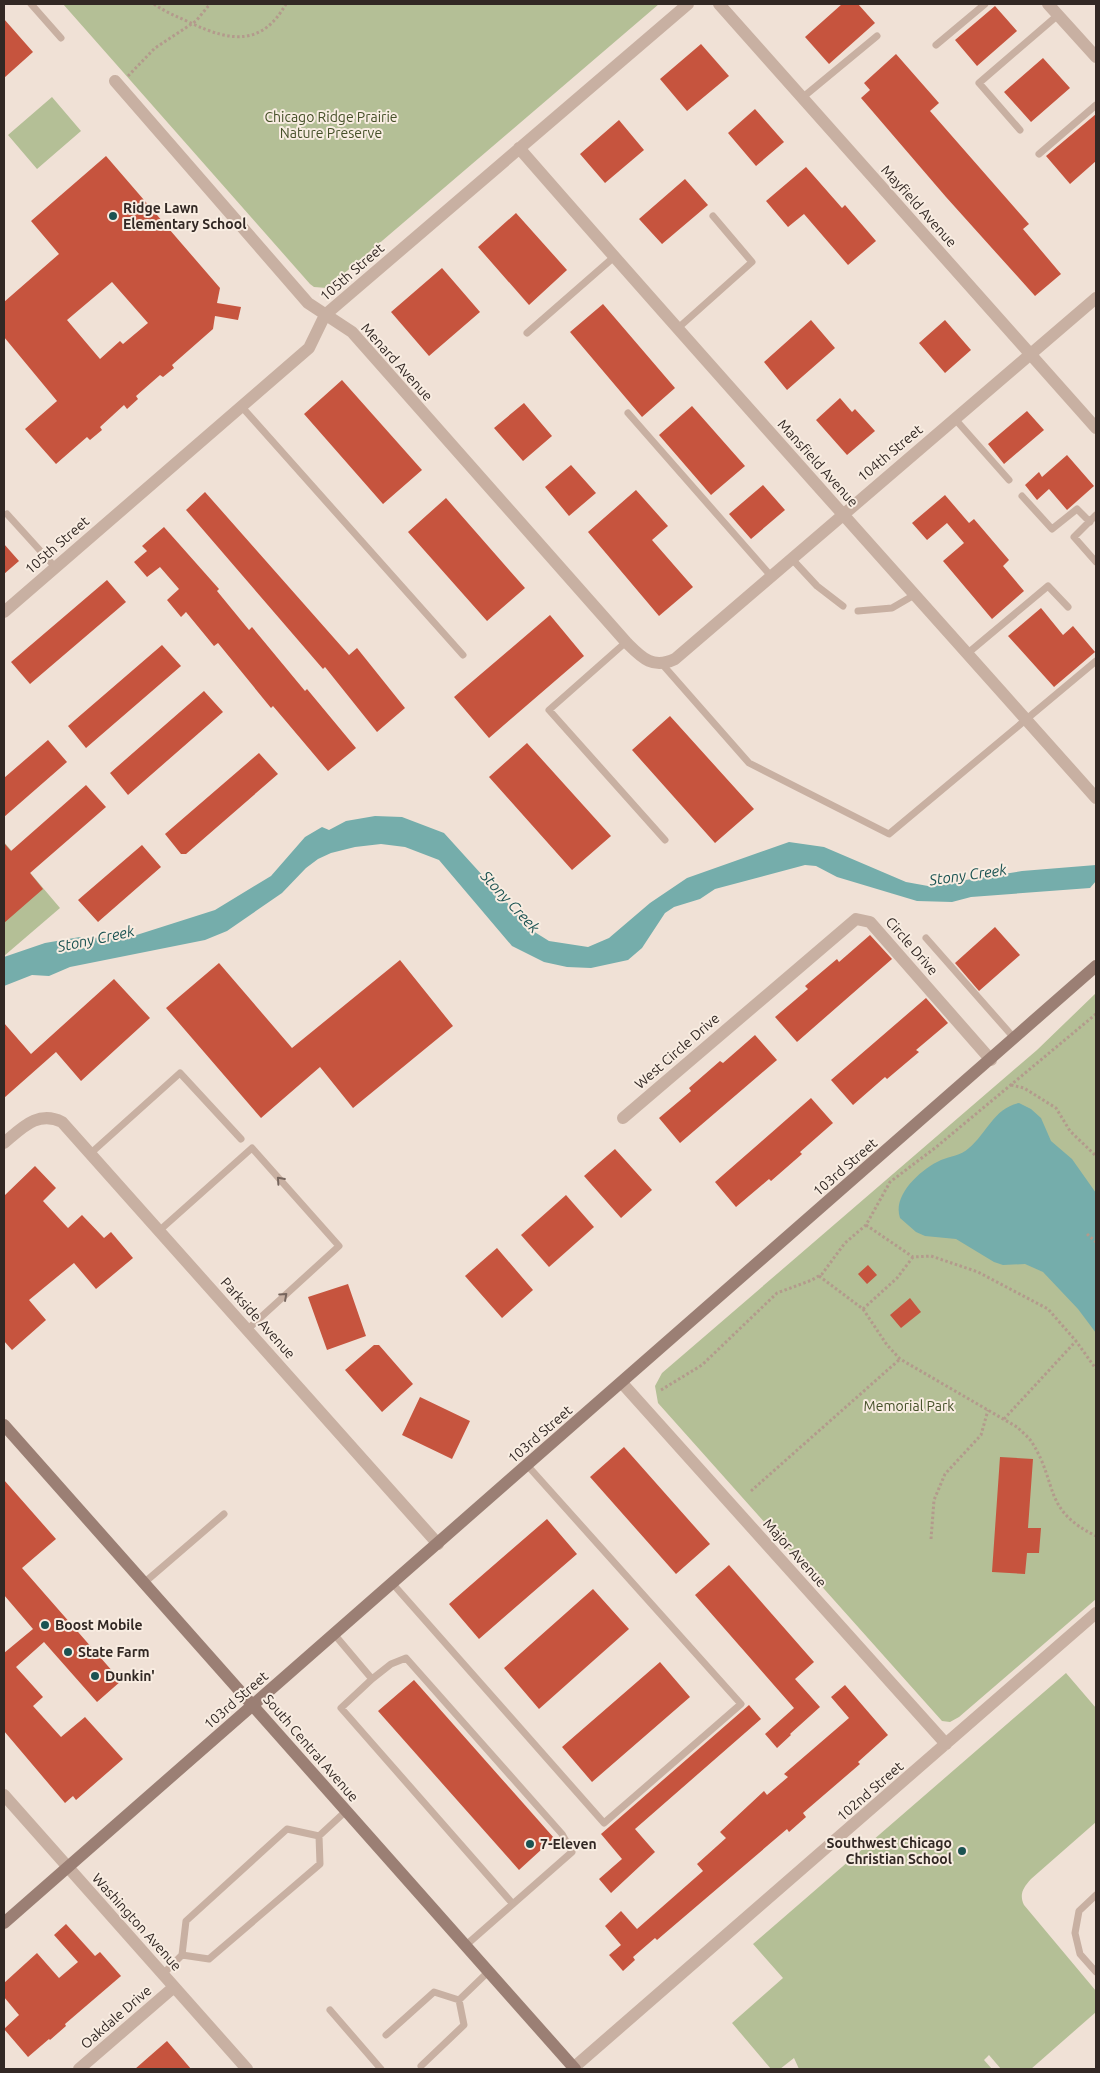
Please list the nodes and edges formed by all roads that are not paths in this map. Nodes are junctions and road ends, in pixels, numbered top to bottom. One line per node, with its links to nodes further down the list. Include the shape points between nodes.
1 (31, 4): 8 (lane)
2 (688, 4): 15 (street, 105th Street)
3 (720, 4): 12 (street, Mayfield Avenue)
4 (985, 4): 9 (lane)
5 (1048, 4): 6 (street)
6 (1058, 15): 10 (street); 14 (lane, via 979,84)
7 (877, 36): 12 (lane)
8 (61, 38)
9 (936, 46)
10 (1096, 57)
11 (117, 83): 20 (street, Menard Avenue, via 308,302)
12 (802, 98): 23 (street, Mayfield Avenue)
13 (1096, 105): 16 (lane)
14 (1020, 130)
15 (519, 148): 18 (street, Mansfield Avenue); 20 (street, 105th Street)
16 (1039, 154)
17 (713, 216): 21 (lane, via 752,262)
18 (614, 257): 21 (street, Mansfield Avenue); 22 (lane)
19 (1096, 298): 23 (street, 104th Street)
20 (324, 315): 24 (street, 105th Street, via 309,348); 43 (street, Menard Avenue, via 352,332)
21 (676, 329): 30 (street, Mansfield Avenue)
22 (526, 333)
23 (1030, 355): 26 (street, 104th Street); 27 (street, Mayfield Avenue)
24 (241, 406): 36 (street, 105th Street); 45 (lane)
25 (628, 413): 37 (lane)
26 (955, 419): 28 (lane); 30 (street, 104th Street)
27 (1096, 428)
28 (1009, 480)
29 (1022, 496): 33 (lane, via 1052,529 1077,509)
30 (843, 512): 34 (street, 104th Street); 38 (street, Mansfield Avenue)
31 (8, 514): 36 (lane)
32 (1096, 515): 33 (lane)
33 (1090, 522): 35 (lane, via 1074,537)
34 (791, 558): 37 (street, 104th Street); 39 (lane, via 817,586)
35 (1096, 562)
36 (55, 567): 42 (street, 105th Street)
37 (771, 576): 47 (street, 104th Street, via 675,659)
38 (916, 594): 41 (lane, via 892,608); 44 (street, Mansfield Avenue)
39 (843, 606)
40 (1068, 608): 44 (lane, via 1048,586)
41 (858, 611)
42 (4, 612)
43 (626, 642): 47 (street, Menard Avenue, via 646,661); 50 (lane, via 549,710)
44 (968, 653): 48 (street, Mansfield Avenue)
45 (463, 655)
46 (1096, 661): 48 (lane)
47 (658, 664): 48 (lane, via 749,763 890,834)
48 (1026, 719): 49 (street, Mansfield Avenue)
49 (1096, 798)
50 (665, 840)
51 (926, 938): 54 (lane)
52 (1096, 966): 54 (street, 103rd Street)
53 (751, 1006): 55 (street, Circle Drive, via 856,919 863,920 870,922); 56 (street, West Circle Drive)
54 (1016, 1039): 55 (street, 103rd Street)
55 (990, 1060): 62 (street, 103rd Street)
56 (623, 1118)
57 (241, 1139): 59 (lane, via 180,1073)
58 (4, 1143): 59 (street, Parkside Avenue, via 24,1126 51,1116 62,1122)
59 (91, 1153): 60 (street, Parkside Avenue)
60 (160, 1230): 61 (street, Parkside Avenue); 61 (lane, one-way to 60, via 339,1246 252,1148)
61 (248, 1329): 66 (street, Parkside Avenue)
62 (622, 1383): 64 (street, 103rd Street); 73 (street, Major Avenue)
63 (4, 1425): 67 (street, South Central Avenue)
64 (528, 1465): 66 (street, 103rd Street); 68 (lane, via 741,1704 604,1823)
65 (224, 1514): 67 (lane)
66 (438, 1544): 68 (street, 103rd Street)
67 (145, 1582): 72 (street, South Central Avenue)
68 (392, 1583): 70 (street, 103rd Street)
69 (1096, 1613): 73 (street, 102nd Street)
70 (334, 1634): 71 (lane); 72 (street, 103rd Street)
71 (372, 1679): 79 (lane, via 341,1708); 79 (lane, via 391,1664 406,1658 562,1834 572,1852)
72 (253, 1705): 75 (street, South Central Avenue); 77 (street, 103rd Street)
73 (946, 1744): 94 (street, 102nd Street)
74 (4, 1795): 77 (street, Washington Avenue)
75 (346, 1811): 76 (lane); 81 (street, South Central Avenue)
76 (319, 1836): 82 (lane, via 320,1864 209,1959); 82 (lane, via 286,1829 186,1921)
77 (68, 1867): 80 (street, 103rd Street); 85 (street, Washington Avenue)
78 (1096, 1895): 84 (lane, via 1079,1911 1075,1933 1080,1954)
79 (514, 1904): 81 (lane)
80 (4, 1923)
81 (466, 1946): 83 (street, South Central Avenue)
82 (182, 1955): 85 (lane)
83 (488, 1972): 87 (lane); 94 (street, South Central Avenue)
84 (1096, 1972)
85 (163, 1974): 86 (street, Washington Avenue)
86 (174, 1986): 91 (street, Oakdale Drive); 92 (street, Washington Avenue)
87 (459, 2000): 89 (lane, via 434,1992); 90 (lane, via 464,2025)
88 (330, 2010): 93 (lane)
89 (386, 2035)
90 (421, 2066)
91 (79, 2069)
92 (247, 2069)
93 (381, 2069)
94 (573, 2069)

